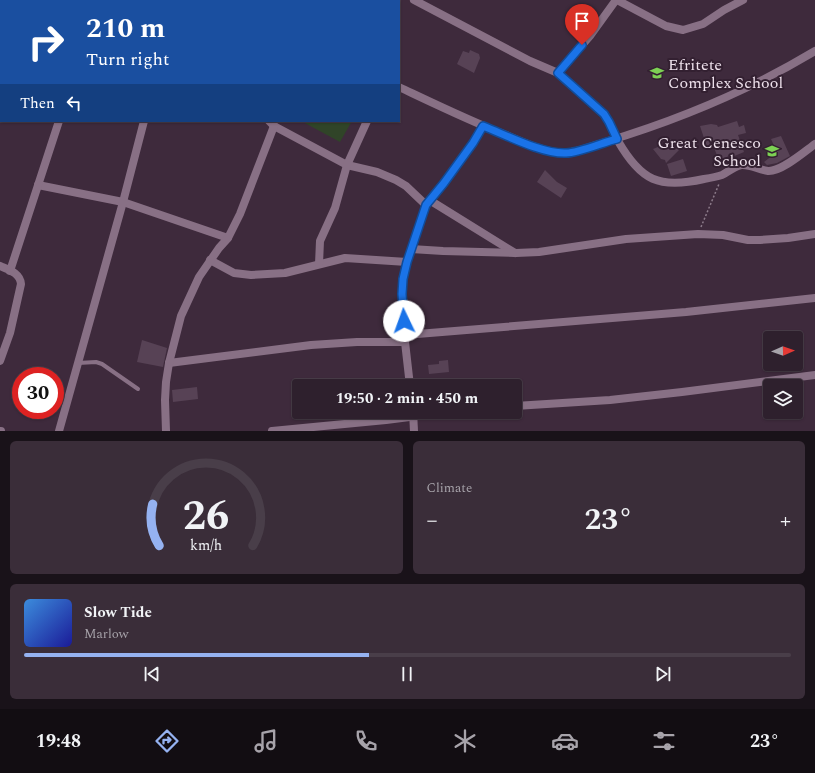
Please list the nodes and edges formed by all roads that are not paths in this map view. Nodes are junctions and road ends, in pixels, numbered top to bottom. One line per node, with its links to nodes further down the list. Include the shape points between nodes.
1 (414, 0): 5 (street)
2 (616, 0): 3 (street, via 666,26 683,30 703,24); 5 (street, via 590,36)
3 (743, 0)
4 (815, 51): 12 (street, via 734,94)
5 (558, 73): 12 (street, via 604,114)
6 (400, 87): 11 (street)
7 (59, 122): 15 (street)
8 (144, 122): 16 (street)
9 (367, 122): 14 (street)
10 (271, 124): 14 (street); 19 (street, via 240,214)
11 (483, 126): 12 (street, via 522,142 559,153 575,152); 17 (street, via 463,158)
12 (617, 139): 13 (street, via 626,155 644,174 658,181 674,184 722,175 742,165 771,171 782,167)
13 (815, 144)
14 (347, 165): 17 (street, via 392,178); 24 (street, via 335,208 320,241)
15 (38, 185): 16 (street); 26 (street)
16 (123, 202): 19 (street); 30 (street)
17 (428, 203): 20 (street); 21 (street)
18 (815, 234): 21 (street, via 760,240 698,234 626,239)
19 (228, 238): 22 (street)
20 (411, 249): 21 (street); 23 (street)
21 (516, 254)
22 (210, 260): 24 (street, via 234,273 251,275 285,273); 31 (street, via 181,316)
23 (407, 262): 24 (street, via 345,258); 28 (street, via 402,294)
24 (319, 264)
25 (0, 266): 26 (street)
26 (10, 271): 29 (street, via 18,275 21,284 10,333)
27 (815, 298): 28 (street)
28 (405, 338): 31 (street, via 318,344); 33 (street)
29 (0, 361)
30 (78, 363): 34 (lane, via 102,364); 38 (street)
31 (169, 363): 39 (street, via 165,400)
32 (815, 375): 35 (street, via 610,400)
33 (409, 379)
34 (138, 389)
35 (522, 406)
36 (390, 419): 40 (street)
37 (413, 419): 41 (street)
38 (59, 431)
39 (166, 431)
40 (272, 431)
41 (414, 431)

